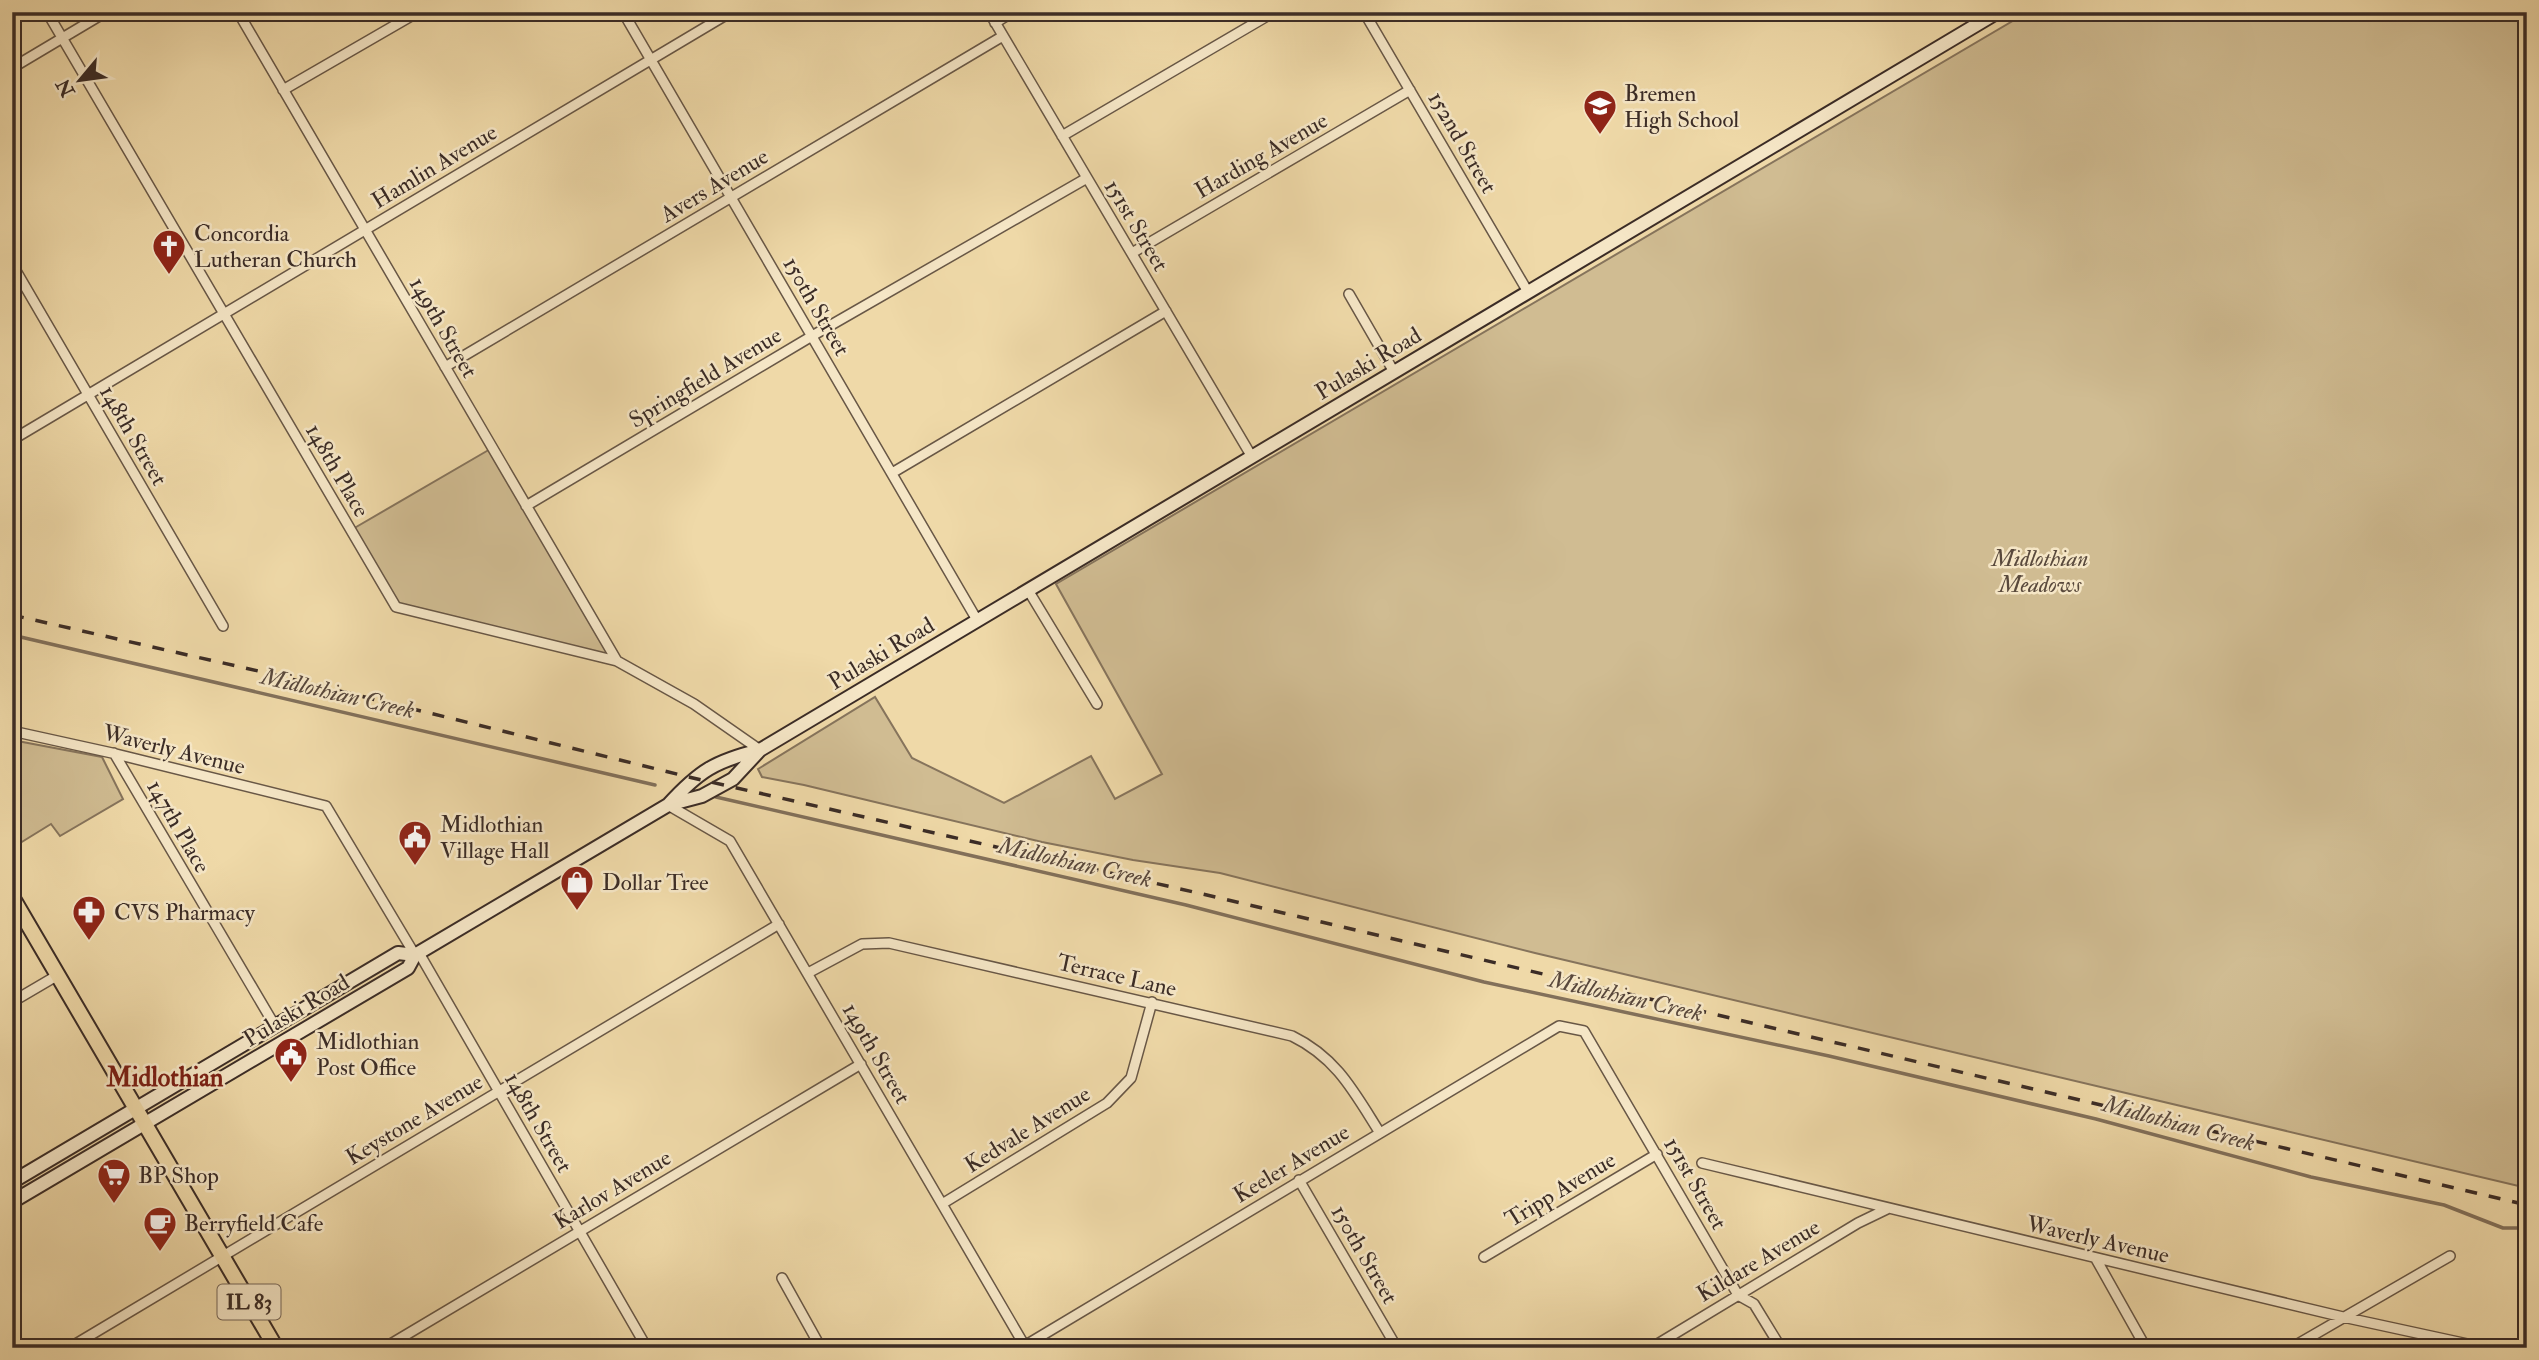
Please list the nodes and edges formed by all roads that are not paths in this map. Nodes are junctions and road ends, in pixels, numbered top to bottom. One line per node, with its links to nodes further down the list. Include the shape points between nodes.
1 (47, 12): 14 (street, 148th Place)
2 (106, 12): 14 (street)
3 (238, 12): 17 (street, 149th Street)
4 (418, 12): 17 (street)
5 (623, 12): 15 (street, 150th Street)
6 (731, 12): 15 (street, Hamlin Avenue)
7 (989, 12): 12 (street, 151st Street)
8 (1013, 12): 12 (street)
9 (1274, 12): 19 (street)
10 (1364, 12): 18 (street, 152nd Street)
11 (1998, 12): 25 (main road, Pulaski Road)
12 (995, 23): 13 (street, 151st Street)
13 (1003, 36): 19 (street, 151st Street); 21 (street, Avers Avenue)
14 (62, 38): 16 (street); 28 (street, 148th Place)
15 (652, 59): 21 (street, 150th Street); 22 (street, Hamlin Avenue)
16 (12, 68)
17 (283, 90): 22 (street, 149th Street)
18 (1410, 90): 23 (street, Harding Avenue); 25 (street, 152nd Street)
19 (1062, 136): 20 (street, 151st Street)
20 (1087, 178): 23 (street, 151st Street); 29 (street, Springfield Avenue)
21 (732, 197): 29 (street, 150th Street); 30 (street, Avers Avenue)
22 (365, 230): 28 (street, Hamlin Avenue); 30 (street, 149th Street)
23 (1132, 253): 27 (street, 151st Street)
24 (12, 264): 32 (street, 148th Street)
25 (1528, 292): 31 (main road, Pulaski Road)
26 (1349, 294): 31 (street)
27 (1166, 311): 34 (street, 151st Street); 35 (street)
28 (224, 314): 32 (street, Hamlin Avenue); 40 (street, 148th Place, via 396,607)
29 (812, 336): 35 (street, 150th Street); 36 (street, Springfield Avenue)
30 (445, 367): 36 (street, 149th Street)
31 (1394, 372): 34 (main road, Pulaski Road)
32 (88, 394): 33 (street, Hamlin Avenue); 39 (street, 148th Street)
33 (12, 439)
34 (1252, 457): 37 (main road, Pulaski Road)
35 (892, 473): 38 (street, 150th Street)
36 (526, 506): 40 (street, 149th Street)
37 (1028, 590): 38 (main road, Pulaski Road); 41 (street)
38 (977, 620): 43 (main road, Pulaski Road)
39 (223, 626)
40 (617, 661): 43 (street, 148th Place, via 694,704)
41 (1097, 704)
42 (12, 731): 44 (street, Waverly Avenue)
43 (760, 750): 45 (main road, Pulaski Road, via 725,759 703,772); 45 (main road, Pulaski Road, via 723,785)
44 (114, 753): 46 (street, Waverly Avenue); 54 (street, 147th Place)
45 (668, 805): 48 (street, 149th Street, via 730,841); 49 (main road, Pulaski Road)
46 (326, 806): 49 (street, 148th Street)
47 (12, 897): 51 (main road, IL 83)
48 (779, 924): 50 (street, 149th Street); 57 (street, Keystone Avenue)
49 (417, 954): 54 (main road, Pulaski Road, via 398,953); 57 (street, 148th Street); 59 (main road, Pulaski Road, via 408,968)
50 (808, 973): 53 (street, Terrace Lane, via 862,944 889,943); 56 (street, 149th Street)
51 (58, 975): 52 (street); 58 (main road, IL 83)
52 (12, 1002)
53 (1152, 1002): 60 (street, Terrace Lane, via 1292,1036 1313,1046 1347,1080); 66 (street, Kedvale Avenue, via 1131,1078 1107,1103)
54 (275, 1026): 58 (main road, Pulaski Road)
55 (1584, 1031): 60 (street, Keeler Avenue, via 1559,1026); 61 (street, 151st Street)
56 (861, 1064): 66 (street, 149th Street); 68 (street, Karlov Avenue)
57 (498, 1091): 68 (street, 148th Street); 70 (street, Keystone Avenue)
58 (136, 1108): 59 (main road, IL 83); 64 (main road, Pulaski Road)
59 (145, 1123): 65 (main road, Pulaski Road); 70 (main road, IL 83)
60 (1380, 1133): 63 (street, Keeler Avenue)
61 (1657, 1154): 71 (street, Tripp Avenue); 74 (street, 151st Street)
62 (1702, 1163): 67 (street, Waverly Avenue)
63 (1300, 1180): 76 (street, Keeler Avenue); 82 (street, 150th Street)
64 (12, 1182)
65 (12, 1202)
66 (942, 1204): 76 (street, 149th Street)
67 (1887, 1209): 72 (street, Waverly Avenue); 74 (street, Kildare Avenue)
68 (580, 1231): 79 (street, Karlov Avenue); 80 (street, 148th Street)
69 (2450, 1255): 75 (street)
70 (222, 1256): 77 (street, Keystone Avenue); 78 (main road, IL 83)
71 (1484, 1258)
72 (2096, 1259): 75 (street, Waverly Avenue); 85 (street)
73 (782, 1278): 81 (street)
74 (1738, 1295): 83 (street, Kildare Avenue); 84 (street, 151st Street, via 1754,1304)
75 (2343, 1317): 86 (street); 87 (street, Waverly Avenue)
76 (1024, 1347)
77 (69, 1348)
78 (276, 1348)
79 (384, 1348)
80 (647, 1348)
81 (821, 1348)
82 (1397, 1348)
83 (1651, 1348)
84 (1781, 1348)
85 (2147, 1348)
86 (2291, 1348)
87 (2486, 1348)

